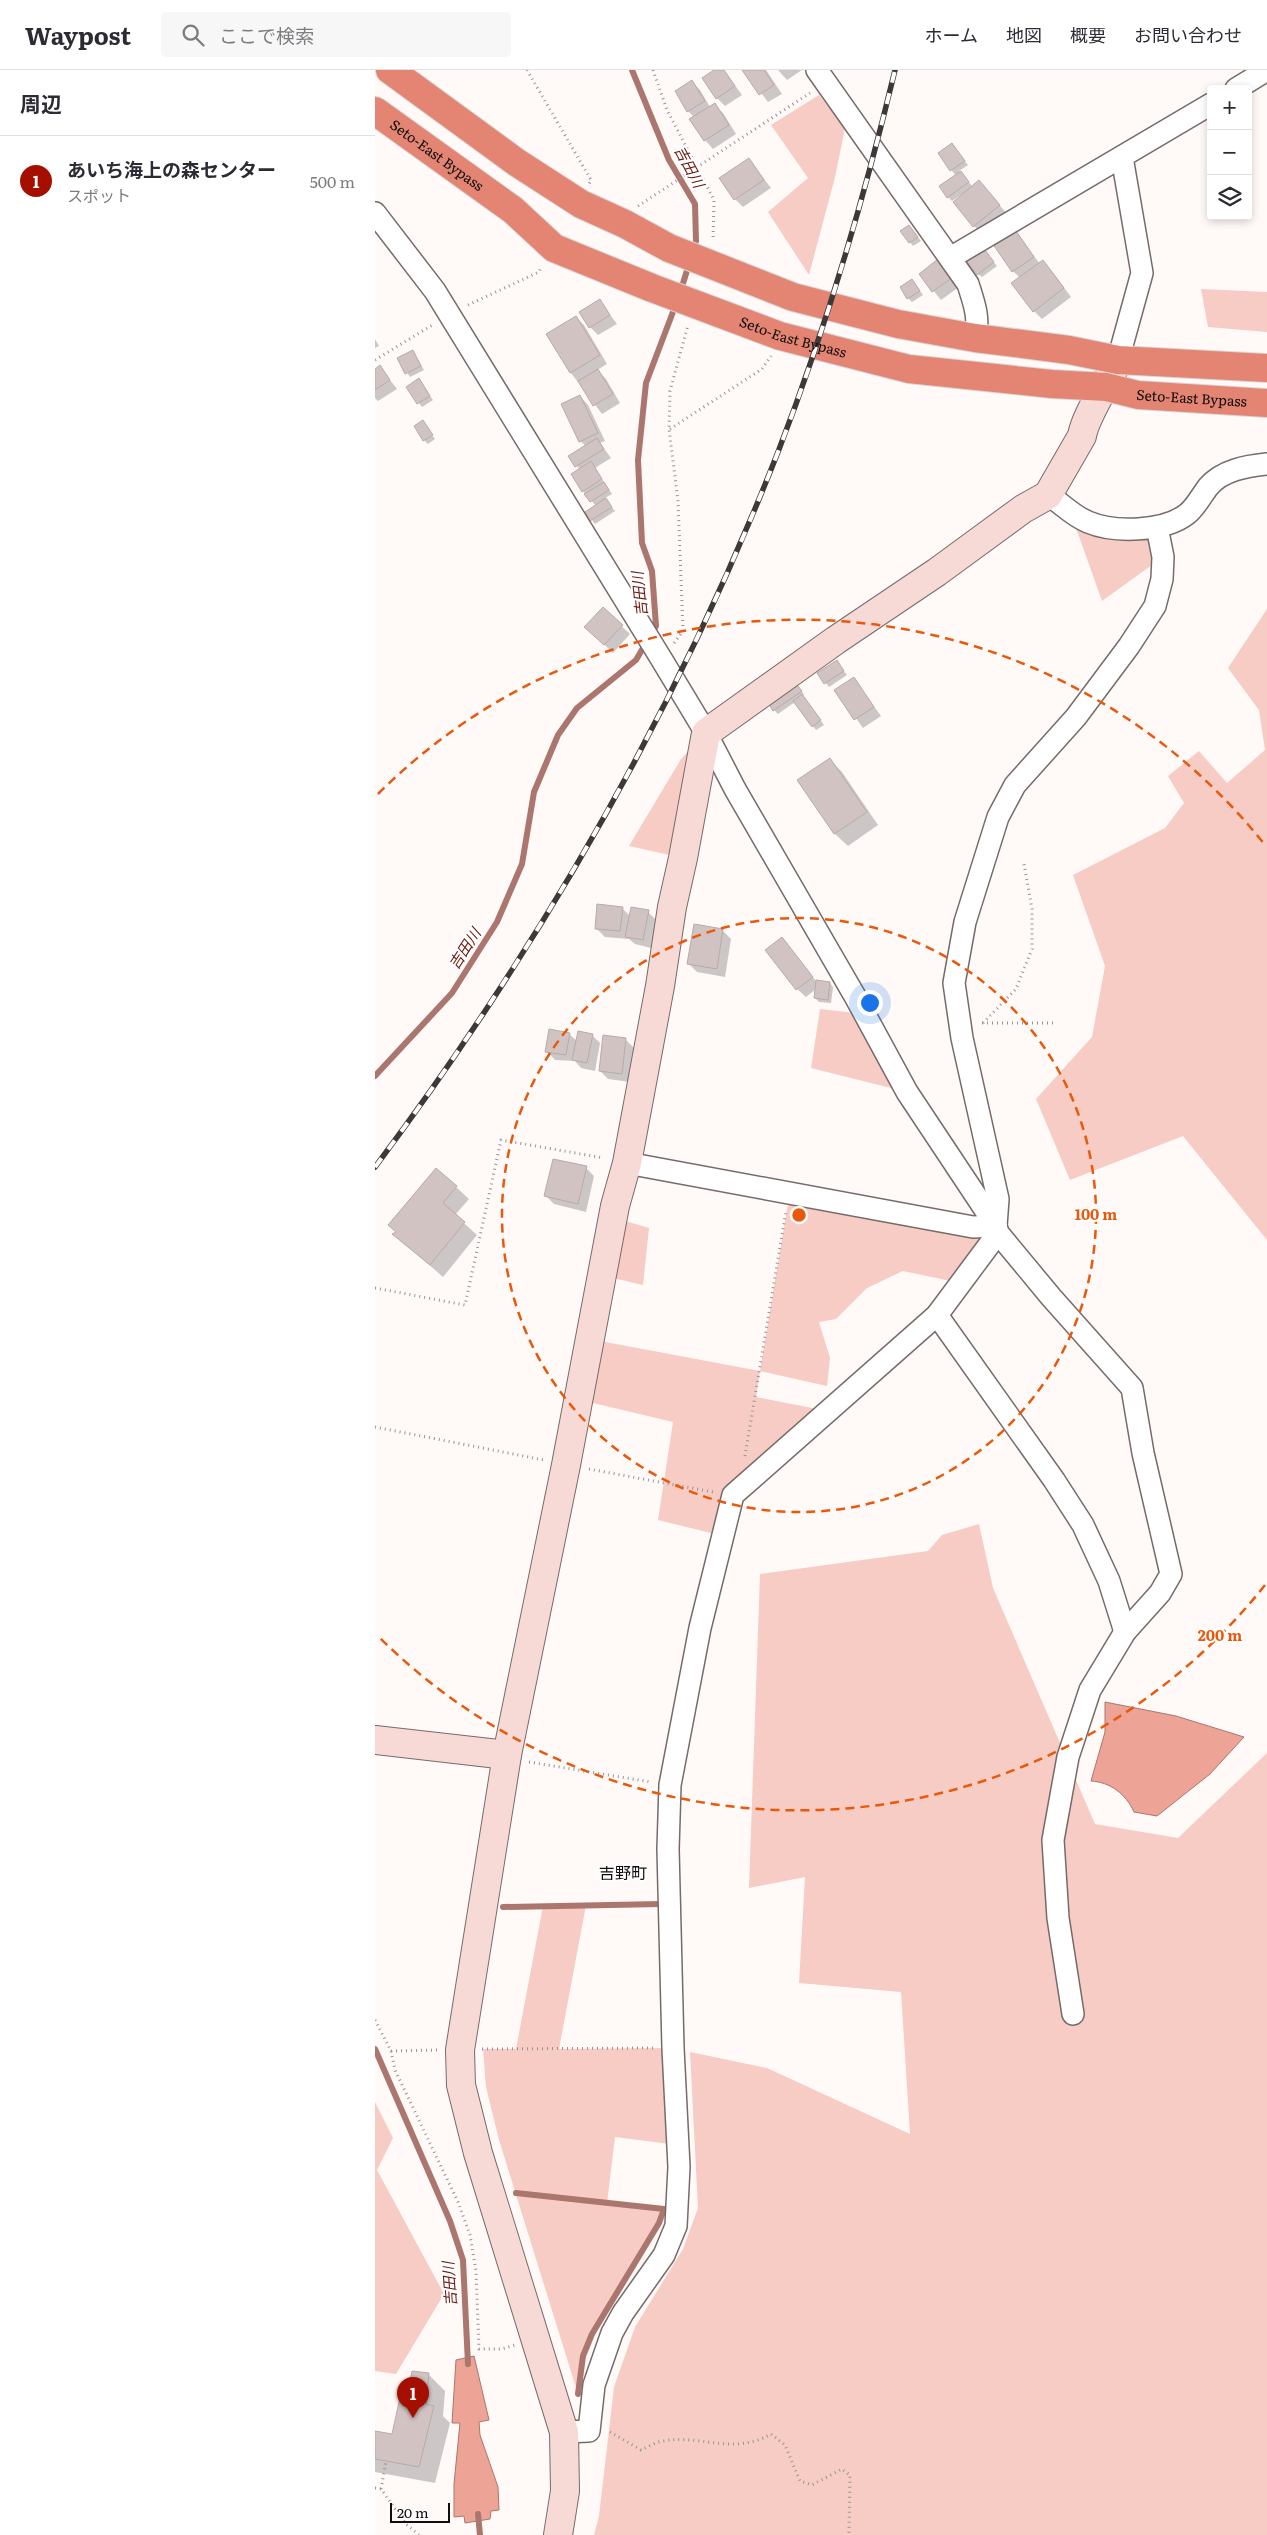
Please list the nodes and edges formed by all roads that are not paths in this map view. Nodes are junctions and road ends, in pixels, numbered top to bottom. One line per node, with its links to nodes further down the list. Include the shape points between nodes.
1 (390, 70): 10 (highway, via 516,162 581,204 669,248 793,297 898,324)
2 (1267, 70): 4 (street)
3 (822, 77): 9 (street)
4 (1243, 85)
5 (1207, 106): 7 (street)
6 (375, 111): 13 (highway, Seto-East Bypass, via 513,210 554,248 693,304 780,336 909,369 1052,384)
7 (1122, 157): 9 (street); 11 (street, via 1142,273)
8 (375, 213): 18 (street, via 435,291)
9 (950, 258): 10 (street, via 968,284 976,307 978,326)
10 (975, 338): 11 (highway)
11 (1118, 360): 12 (highway); 13 (street)
12 (1267, 368)
13 (1106, 386): 14 (highway, Seto-East Bypass, via 1139,394); 16 (street)
14 (1267, 403)
15 (1267, 464): 17 (street, via 1246,466 1226,474 1211,484 1187,514)
16 (1048, 495): 17 (street, via 1058,500 1071,514 1110,529); 18 (street, via 1023,509)
17 (1157, 527): 20 (street, via 1163,557 1155,606 1076,717 1015,785 998,817 965,922 954,983 973,1027 963,1038 998,1199)
18 (706, 733): 19 (street); 20 (street, via 907,1092)
19 (627, 1163): 20 (street); 24 (street, via 615,1206)
20 (997, 1229): 21 (street); 22 (street, via 1051,1297 1133,1388 1143,1454 1171,1574 1161,1593)
21 (937, 1314): 22 (street, via 1083,1525 1109,1581); 26 (street, via 733,1496 701,1628 670,1785 668,1849 679,2167 676,2226 664,2255 612,2333)
22 (1125, 1632): 25 (street, via 1090,1690 1068,1757 1053,1840 1058,1918)
23 (375, 1740): 24 (street)
24 (507, 1754): 26 (street, via 460,2050 461,2086 478,2153 536,2338)
25 (1073, 2014)
26 (577, 2432): 27 (street)
27 (558, 2535)

